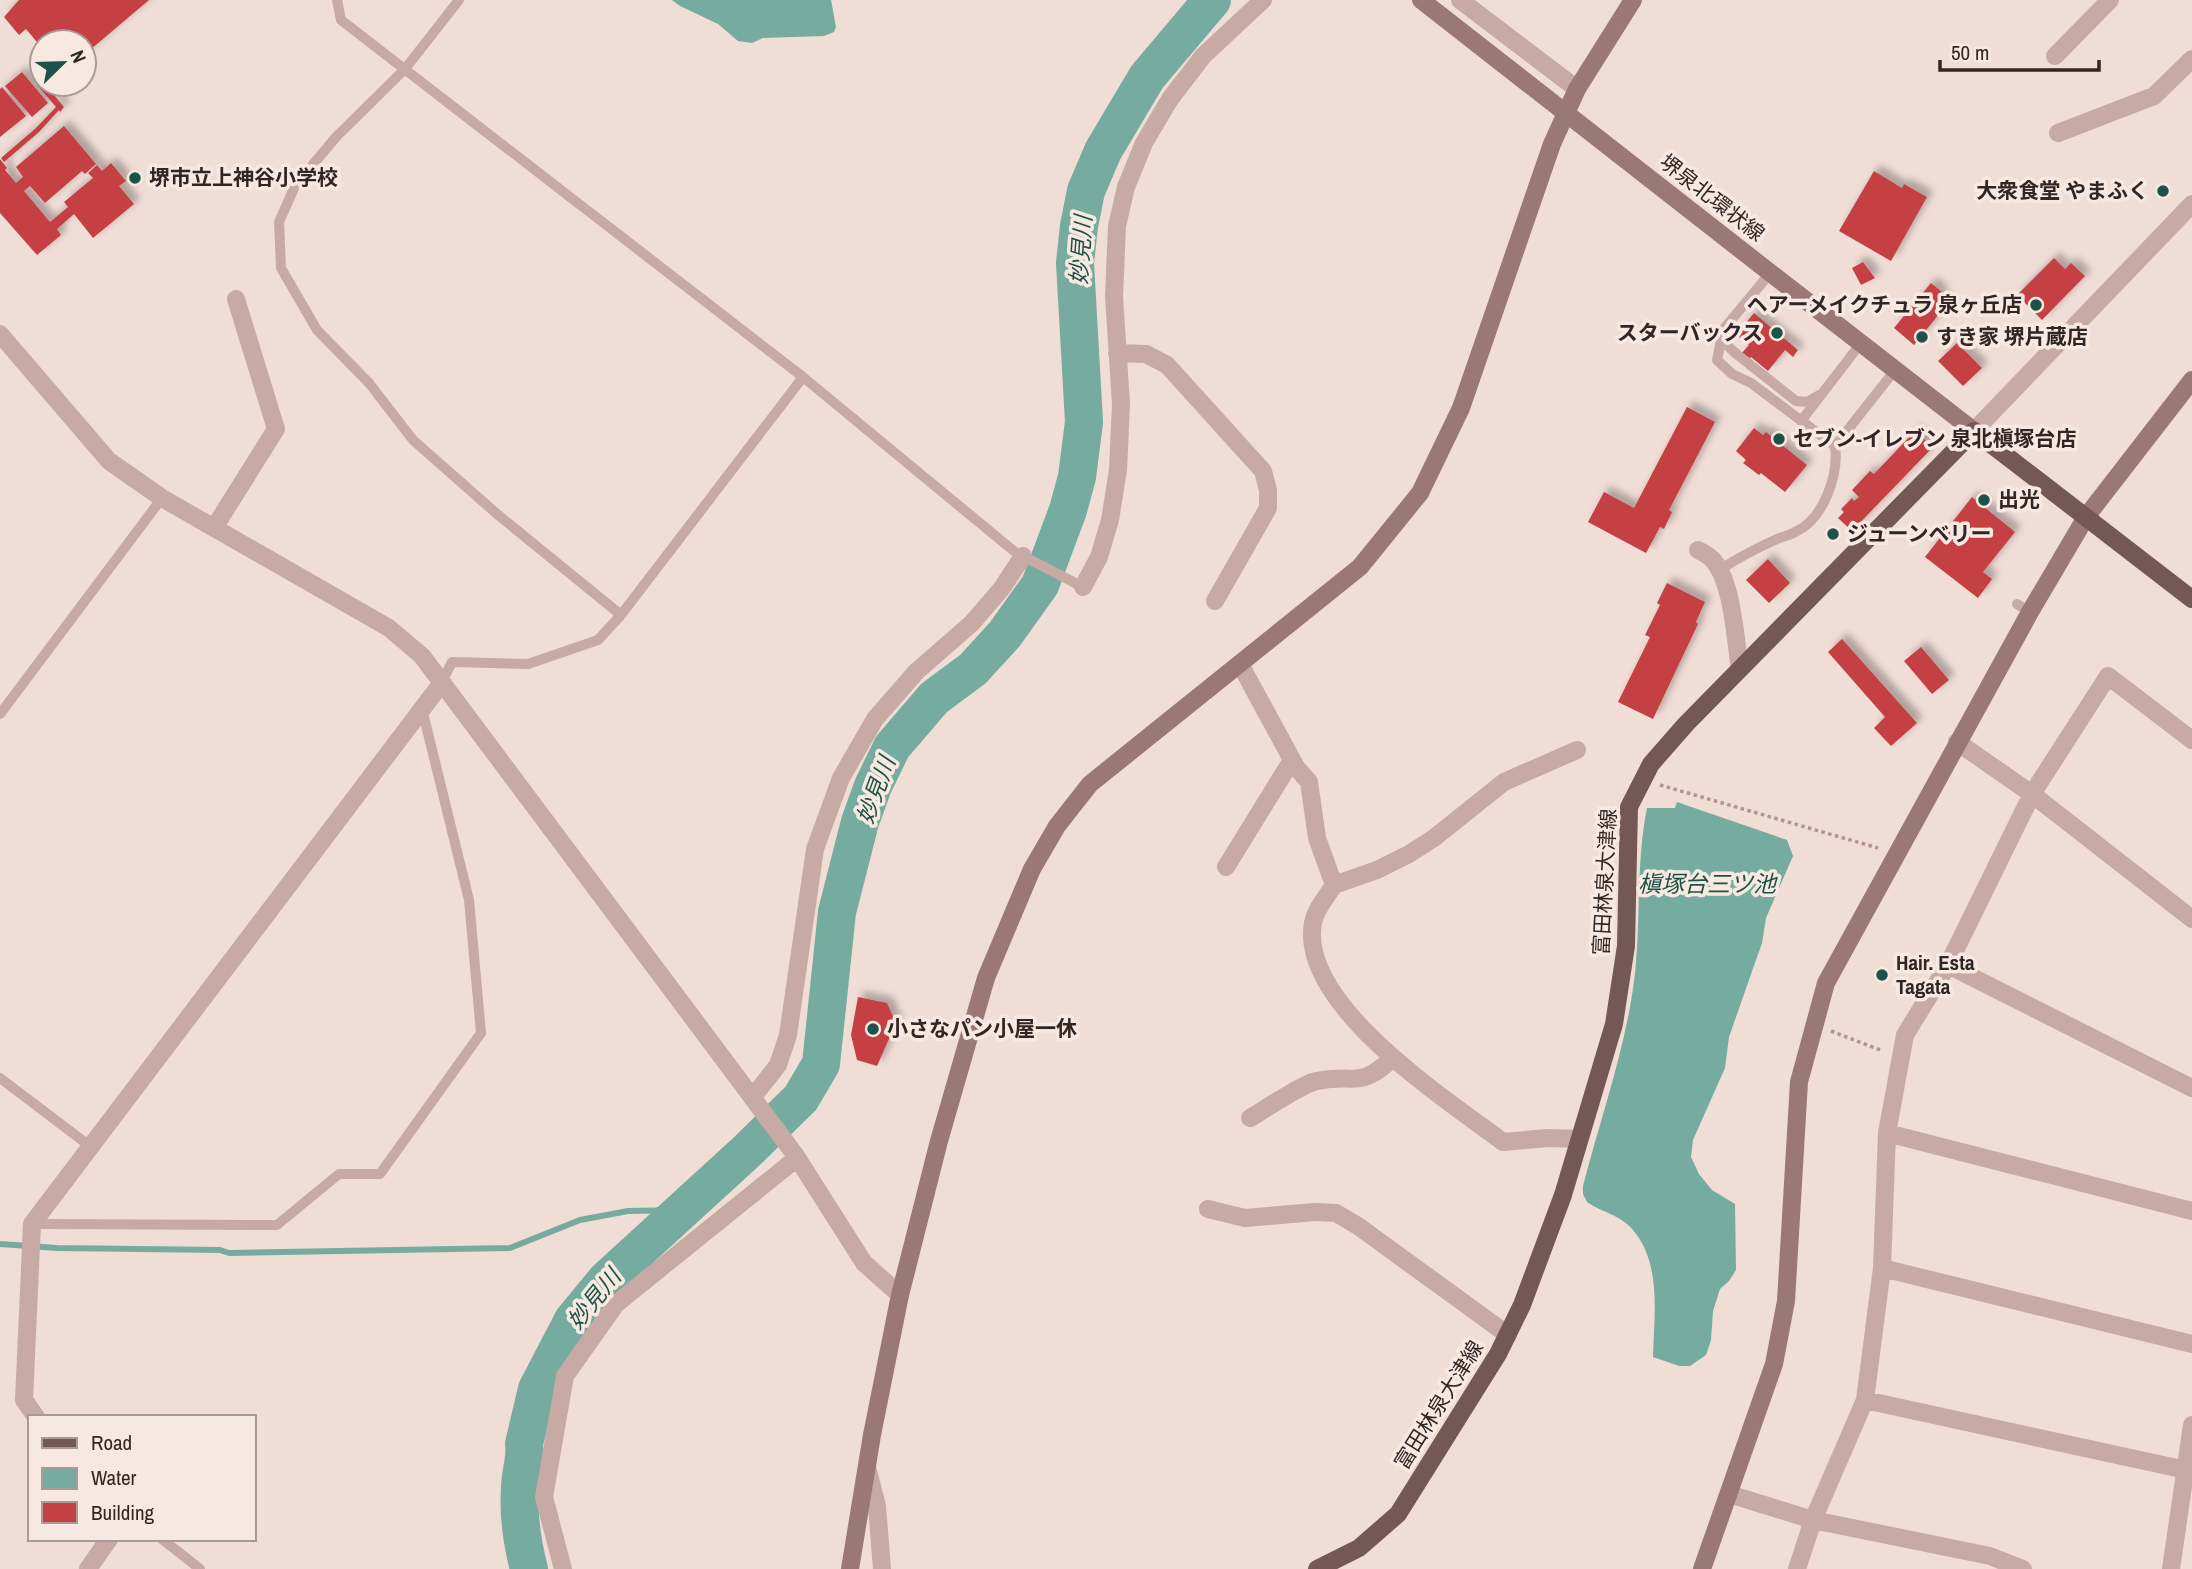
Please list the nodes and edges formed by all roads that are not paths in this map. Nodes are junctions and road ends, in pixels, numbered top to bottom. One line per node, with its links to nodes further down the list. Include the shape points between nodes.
1 (337, 0): 10 (lane, via 341,20)
2 (459, 0): 10 (lane)
3 (1264, 0): 19 (street, via 1203,56 1144,143 1126,187 1117,226)
4 (1421, 0): 14 (street, 堺泉北環状線, bridge)
5 (1460, 0): 11 (street)
6 (1633, 0): 11 (street)
7 (2110, 0): 8 (street)
8 (2055, 56)
9 (2192, 59): 12 (street, via 2154,96)
10 (405, 69): 21 (lane); 36 (lane, via 336,137 295,186 279,222 281,268 317,330 369,383 413,440)
11 (1577, 89): 37 (street, via 1552,144 1461,408 1420,493 1360,567)
12 (2058, 133)
13 (2192, 204): 25 (street)
14 (1765, 268): 17 (lane); 18 (street, 堺泉北環状線)
15 (236, 299): 29 (street, via 276,429)
16 (0, 334): 27 (street, via 109,461)
17 (1720, 338): 23 (lane, via 1796,401 1807,402); 24 (lane, via 1717,360)
18 (1861, 343): 20 (street, 堺泉北環状線); 23 (lane)
19 (1117, 353): 33 (street, via 1121,404 1118,470 1099,557); 35 (street, via 1146,354 1167,365 1263,471 1268,509)
20 (1895, 370): 25 (street, 堺泉北環状線); 26 (lane)
21 (803, 377): 31 (lane); 36 (lane)
22 (2192, 380): 28 (street)
23 (1821, 394): 24 (lane)
24 (1801, 421): 26 (lane)
25 (1974, 431): 28 (main road); 38 (main road, 富田林泉大津線)
26 (1835, 446): 32 (lane, via 1837,461 1818,513 1800,531)
27 (162, 498): 29 (street); 41 (lane)
28 (2086, 517): 34 (main road); 43 (street, via 2023,608)
29 (214, 528): 39 (street, via 389,628 422,656)
30 (1698, 550): 32 (street)
31 (1023, 556): 33 (lane); 54 (street, via 972,623 916,672 875,719 841,778 815,849 788,1035 778,1065)
32 (1719, 570): 38 (street)
33 (1083, 587)
34 (2192, 599)
35 (1214, 601)
36 (621, 615): 39 (lane, via 598,640 528,664 453,662)
37 (1240, 663): 45 (street); 64 (street, via 1090,784 1056,826 1032,869 986,978)
38 (1740, 669): 57 (main road, 富田林泉大津線, via 1651,764 1633,795 1626,946 1614,1024)
39 (441, 684): 40 (street); 54 (street)
40 (422, 709): 58 (street); 62 (lane, via 469,900 481,1033 380,1174 339,1174 277,1225)
41 (0, 714)
42 (2192, 740): 46 (street, via 2108,676)
43 (1958, 742): 46 (street); 72 (street, via 1826,983 1799,1082 1786,1301 1774,1364)
44 (1577, 750): 48 (street, via 1504,782 1409,854)
45 (1292, 760): 47 (street); 48 (street, via 1309,782 1317,838)
46 (2032, 794): 49 (street); 50 (street)
47 (1226, 867)
48 (1334, 885): 51 (street, via 1313,920 1312,945 1344,1009)
49 (2192, 919)
50 (1948, 965): 53 (street); 56 (street, via 1905,1035)
51 (1393, 1058): 55 (street, via 1364,1079 1316,1081); 57 (street, via 1503,1142)
52 (0, 1078): 58 (lane)
53 (2192, 1088)
54 (753, 1099): 59 (street)
55 (1250, 1118)
56 (1887, 1133): 61 (street); 63 (street)
57 (1579, 1139): 65 (main road, 富田林泉大津線, via 1563,1195)
58 (91, 1147): 62 (street)
59 (797, 1157): 64 (street, via 864,1263); 78 (street, via 616,1304 565,1376 544,1497)
60 (1208, 1209): 65 (street, via 1245,1218 1336,1213)
61 (2192, 1211)
62 (32, 1224): 68 (street, via 24,1400)
63 (1882, 1268): 66 (street); 67 (street)
64 (900, 1295): 70 (street)
65 (1508, 1335): 81 (main road, 富田林泉大津線, via 1398,1514 1359,1548)
66 (2192, 1344)
67 (1865, 1400): 71 (street); 73 (street)
68 (35, 1415)
69 (2192, 1425): 71 (street)
70 (867, 1467): 79 (street); 80 (street, via 877,1506)
71 (2186, 1470): 85 (street)
72 (1730, 1494): 73 (street); 82 (street)
73 (1813, 1520): 83 (street); 84 (street, via 1990,1556)
74 (108, 1541): 76 (street)
75 (165, 1541): 77 (lane)
76 (88, 1569)
77 (200, 1569)
78 (563, 1569)
79 (850, 1569)
80 (882, 1569)
81 (1317, 1569)
82 (1702, 1569)
83 (1797, 1569)
84 (2023, 1569)
85 (2171, 1569)

